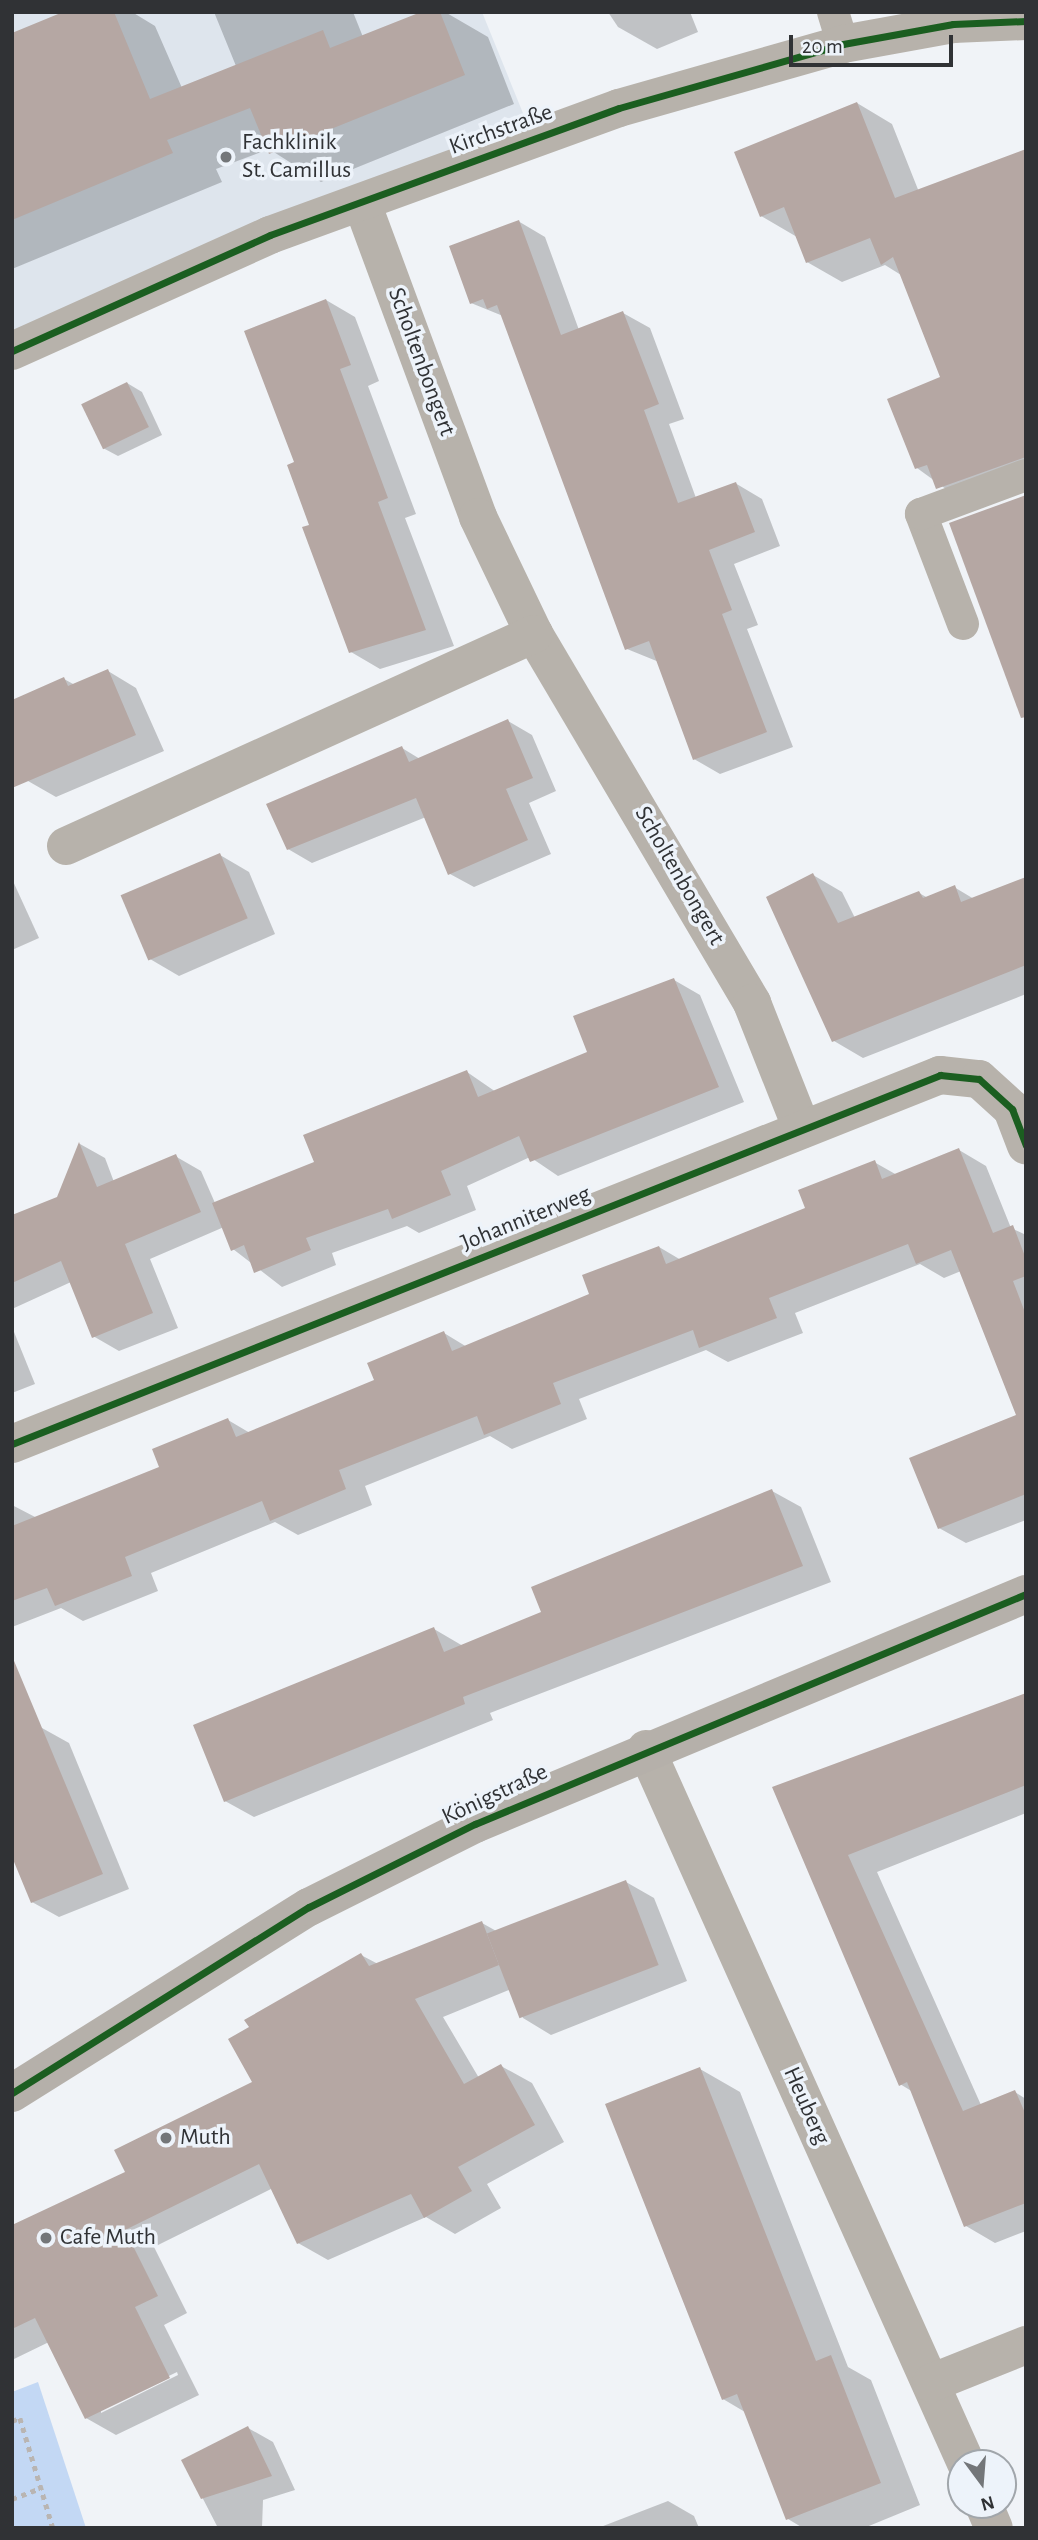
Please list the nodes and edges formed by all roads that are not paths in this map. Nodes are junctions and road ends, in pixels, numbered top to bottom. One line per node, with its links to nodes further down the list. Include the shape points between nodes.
1 (1026, 21): 2 (street, Kirchstraße)
2 (838, 28): 3 (street, Kirchstraße)
3 (362, 203): 4 (street, Kirchstraße, via 270,235); 7 (street, Scholtenbongert, via 478,517)
4 (12, 351)
5 (1026, 475): 6 (lane, via 921,514)
6 (963, 624)
7 (534, 634): 8 (street); 9 (street, Scholtenbongert, via 752,1003)
8 (66, 846)
9 (802, 1129): 10 (street, Johanniterweg, via 940,1075 979,1079 1012,1109); 11 (street, Johanniterweg)
10 (1026, 1145)
11 (12, 1444)
12 (1026, 1594): 13 (street, Königstraße)
13 (646, 1749): 14 (street, Königstraße, via 309,1908); 16 (street, Heuberg)
14 (15, 2083)
15 (1026, 2345): 16 (street)
16 (931, 2383): 17 (street, Heuberg)
17 (960, 2449)

